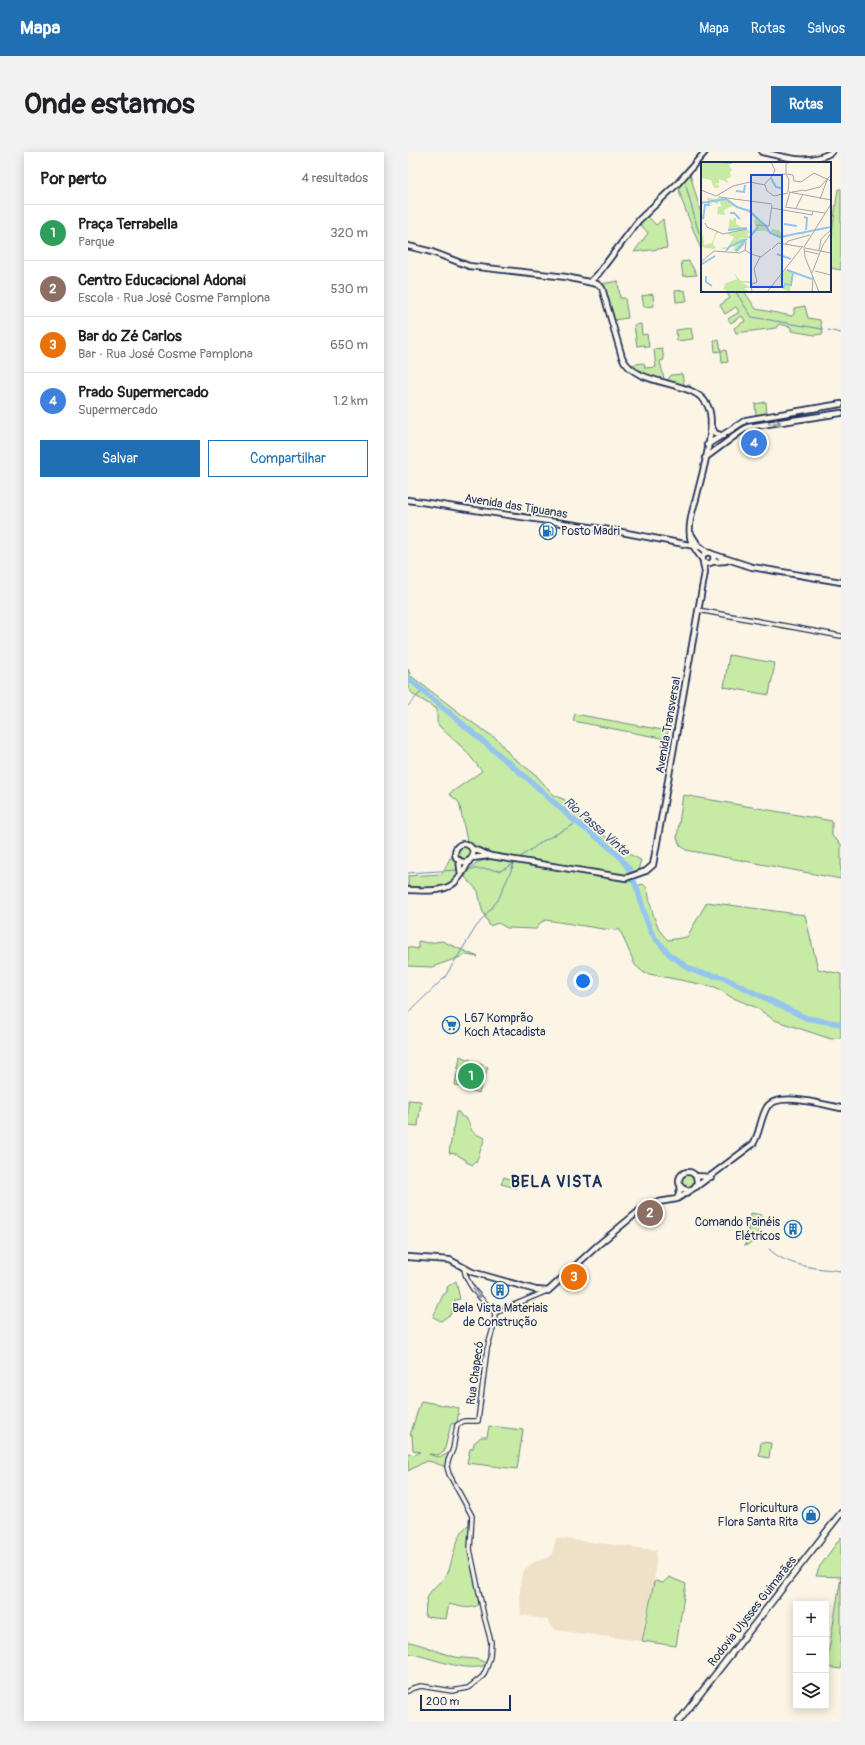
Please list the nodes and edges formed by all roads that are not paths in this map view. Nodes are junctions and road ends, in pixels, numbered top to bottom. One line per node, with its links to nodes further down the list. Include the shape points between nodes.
1 (704, 152): 5 (main road, via 678,183 639,220)
2 (762, 152): 3 (main road, via 802,161 819,158)
3 (832, 152)
4 (408, 246): 6 (main road, via 469,266)
5 (598, 274): 6 (main road); 7 (main road)
6 (590, 282): 7 (main road)
7 (597, 284): 13 (main road, via 604,291 626,364 636,372 701,397 709,408)
8 (841, 404): 9 (main road)
9 (815, 409): 11 (main road); 12 (main road, via 812,413)
10 (841, 413): 12 (main road)
11 (776, 415): 14 (main road, via 760,420); 15 (main road, via 746,420)
12 (815, 417): 14 (main road, one-way to 12)
13 (711, 426): 15 (main road, via 715,433); 16 (main road)
14 (760, 426): 17 (main road, via 743,430)
15 (723, 436): 16 (main road)
16 (707, 446): 17 (main road)
17 (705, 458): 19 (main road, via 691,519)
18 (408, 500): 20 (main road, Avenida das Tipuanas)
19 (691, 530): 20 (main road); 21 (main road)
20 (690, 544): 21 (main road, Avenida das Tipuanas); 23 (main road)
21 (700, 547): 22 (main road)
22 (710, 553): 23 (main road, via 703,554); 24 (main road); 25 (main road, via 713,559)
23 (702, 560): 25 (main road, via 708,564); 26 (main road, Avenida Transversal)
24 (727, 560): 25 (main road); 27 (main road, via 752,567)
25 (711, 562): 26 (main road, Avenida Transversal)
26 (705, 572): 28 (main road, Avenida Transversal)
27 (841, 582)
28 (698, 610): 29 (street); 31 (main road, Avenida Transversal, via 655,862 649,869 626,878)
29 (841, 636)
30 (473, 849): 31 (main road); 32 (main road); 33 (main road, via 469,844 460,844 455,852)
31 (491, 856): 32 (main road)
32 (471, 859): 33 (main road, via 465,862); 34 (main road)
33 (459, 860): 34 (main road)
34 (461, 875): 35 (main road, via 454,883 442,889)
35 (408, 890)
36 (841, 1108): 38 (main road, via 797,1100 775,1101 766,1109 753,1144)
37 (696, 1176): 38 (main road); 39 (main road, via 691,1172 683,1173 679,1179); 40 (main road, via 698,1182)
38 (711, 1177): 40 (main road)
39 (681, 1187): 40 (main road, via 685,1190); 41 (main road)
40 (694, 1189): 41 (main road)
41 (677, 1199): 44 (main road, via 655,1203 639,1211)
42 (408, 1258): 43 (main road, via 446,1259)
43 (464, 1269): 44 (main road, via 536,1290); 45 (street, one-way to 45, via 470,1284)
44 (548, 1291): 45 (street)
45 (495, 1314): 47 (street, Rua Chapecó, via 487,1349 478,1421 458,1423 447,1467 472,1516 470,1549 490,1642 490,1657 483,1676 468,1688 452,1691 421,1686)
46 (841, 1513): 48 (highway, Rodovia Ulysses Guimarães)
47 (408, 1691)
48 (679, 1721)

